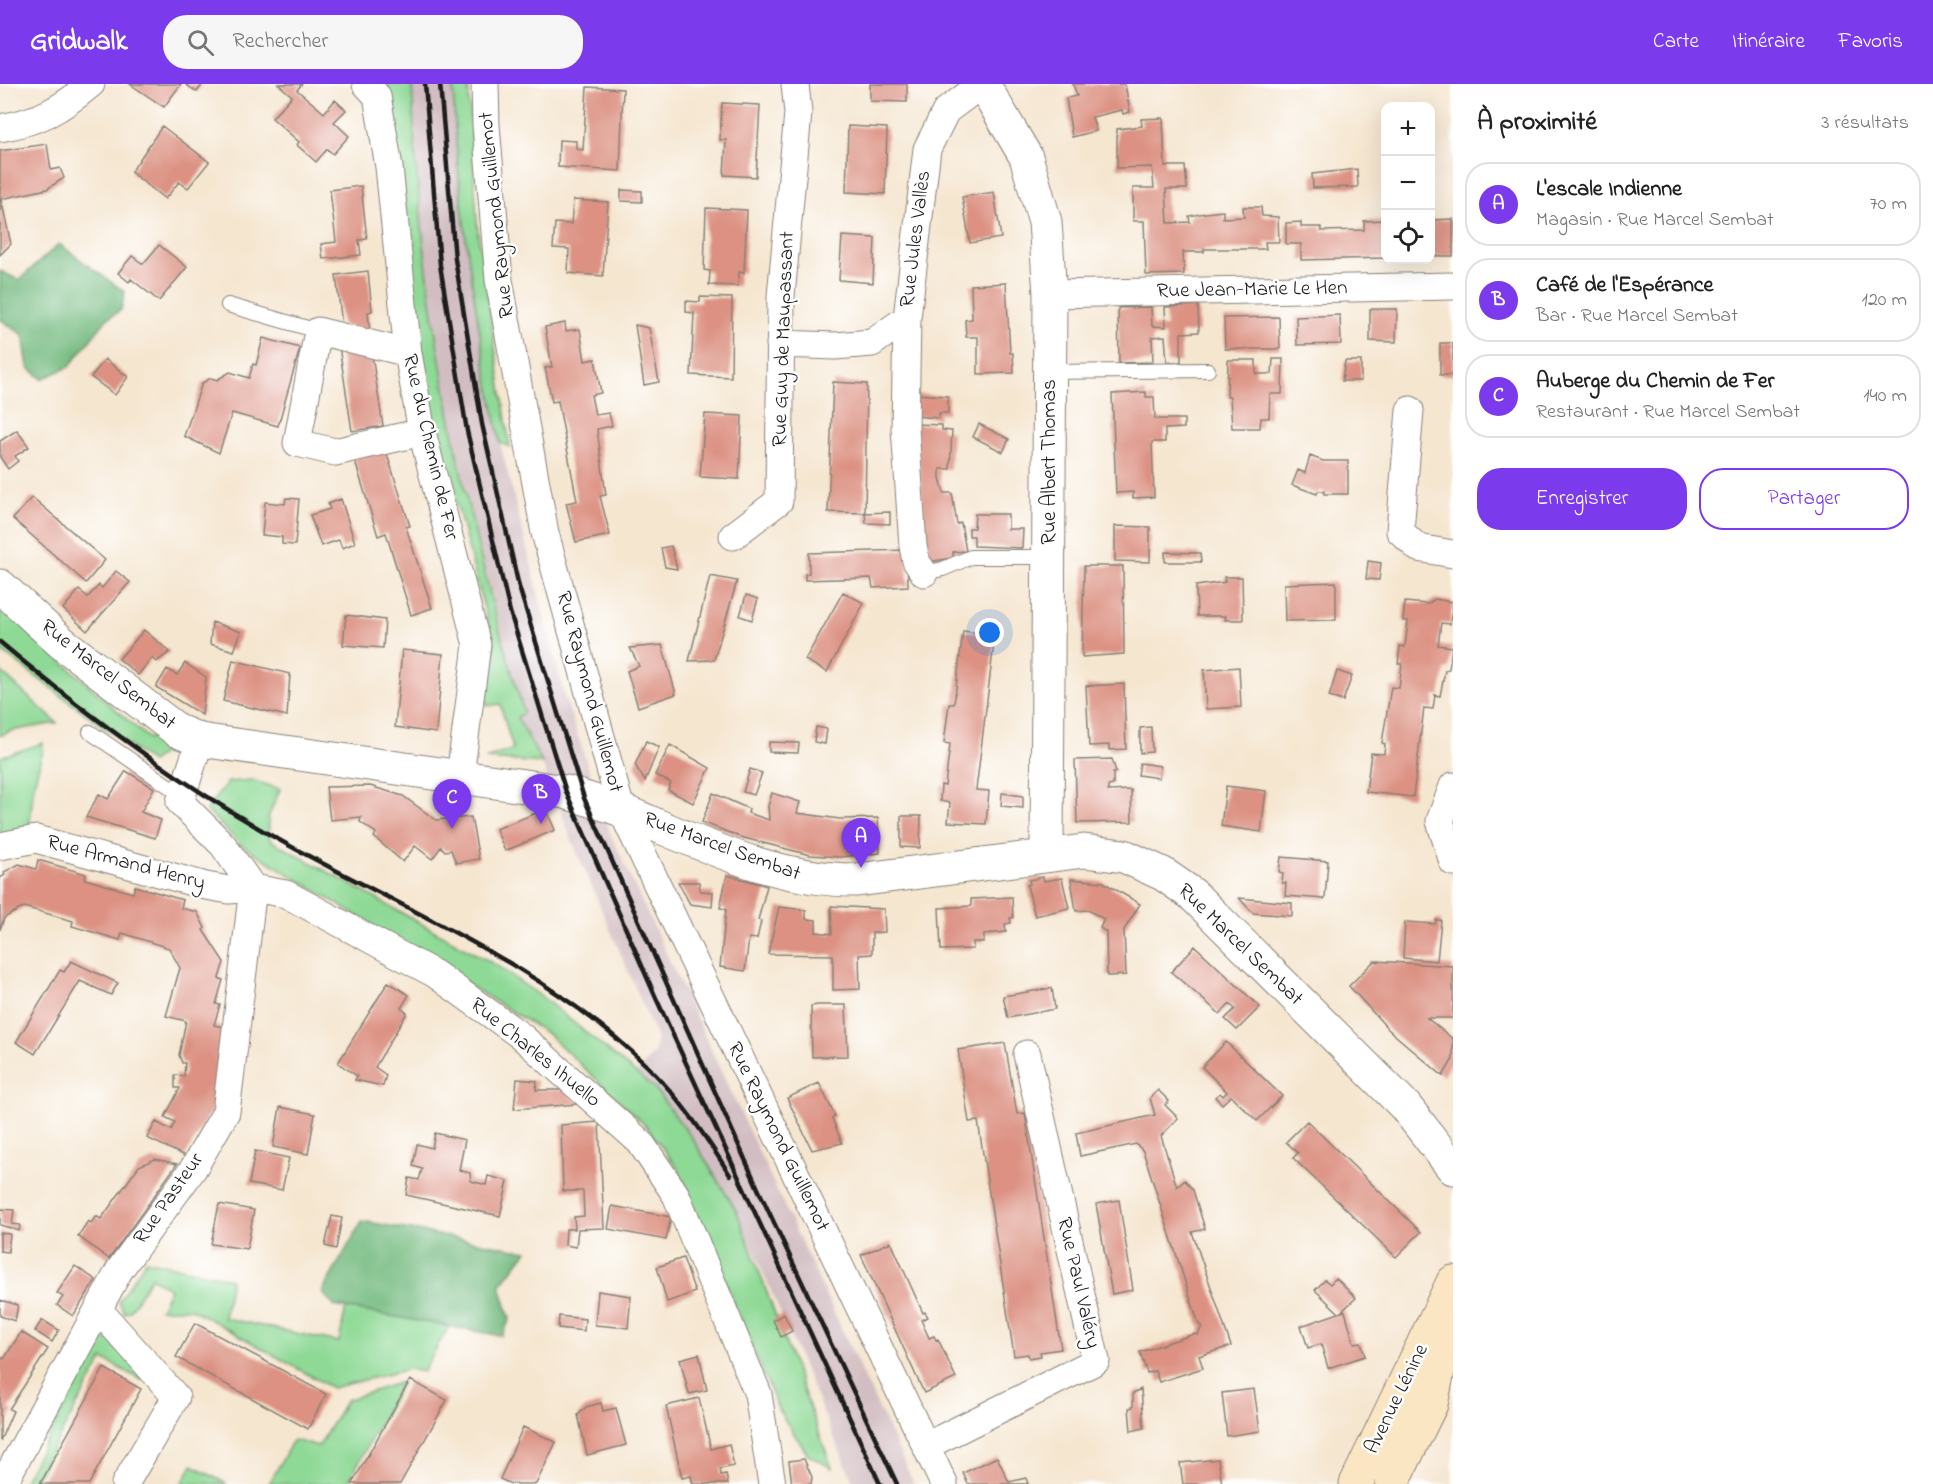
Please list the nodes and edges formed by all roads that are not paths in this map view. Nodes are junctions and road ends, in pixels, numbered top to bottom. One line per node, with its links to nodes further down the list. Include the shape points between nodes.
1 (91, 84): 6 (street, via 52,113 30,123)
2 (366, 84): 13 (street, Rue du Chemin de Fer, via 377,96 389,167)
3 (485, 84): 28 (street, Rue Raymond Guillemot, via 499,280 545,533)
4 (795, 84): 12 (street, Rue Guy de Maupassant, via 798,113)
5 (982, 84): 8 (street, Rue Albert Thomas, via 1026,157 1045,222); 10 (street, Rue Jules Vallès, via 946,111 927,149)
6 (0, 128)
7 (1453, 286): 8 (street, Rue Jean-Marie Le Hen)
8 (1050, 294): 15 (street, Rue Albert Thomas)
9 (228, 305): 11 (lane)
10 (907, 318): 12 (street, Rue Jules Vallès, via 872,343); 21 (street, via 905,428 913,546)
11 (318, 331): 13 (street); 17 (street, via 297,443 335,452)
12 (780, 344): 18 (street, Rue Guy de Maupassant, via 779,501)
13 (408, 353): 17 (street, Rue du Chemin de Fer)
14 (1208, 370): 15 (lane)
15 (1050, 372): 20 (street, Rue Albert Thomas)
16 (1410, 410): 19 (street, via 1400,531 1419,548)
17 (422, 432): 25 (street, Rue du Chemin de Fer, via 477,645)
18 (732, 536)
19 (1453, 554)
20 (1050, 556): 21 (lane, via 971,557); 30 (street, Rue Albert Thomas)
21 (924, 573)
22 (0, 586): 24 (street, Rue Marcel Sembat, via 62,643 178,731)
23 (90, 732): 27 (lane)
24 (200, 740): 25 (street, Rue Marcel Sembat); 27 (street)
25 (460, 776): 28 (street, Rue Marcel Sembat, via 566,792)
26 (1453, 786): 31 (street, via 1440,821)
27 (183, 796): 32 (street, via 180,802 223,845)
28 (621, 809): 30 (street, Rue Marcel Sembat, via 689,840 787,874 821,880 856,880); 40 (street, Rue Raymond Guillemot)
29 (0, 846): 32 (street, Rue Armand Henry, via 36,839 206,886 229,890)
30 (1047, 854): 34 (street, Rue Marcel Sembat, via 1084,851 1124,856 1185,889)
31 (1453, 862)
32 (253, 888): 38 (street, Rue Pasteur, via 226,1112 193,1169 120,1269); 43 (street, Rue Charles Ihuello, via 286,894 435,974 521,1036 640,1142 676,1195 758,1394)
33 (1026, 1054): 40 (street, Rue Paul Valéry, via 1096,1361)
34 (1405, 1106): 35 (street, Rue Marcel Sembat); 36 (street, Rue Marcel Sembat)
35 (1453, 1131)
36 (1453, 1168)
37 (1453, 1282): 45 (main road, Avenue Lénine)
38 (98, 1309): 41 (street, Rue Pasteur); 42 (street, via 176,1397)
39 (1453, 1335): 46 (main road, Avenue Lénine, via 1438,1371 1431,1404)
40 (926, 1446): 44 (street, Rue Raymond Guillemot)
41 (3, 1484)
42 (125, 1484)
43 (772, 1484)
44 (944, 1484)
45 (1356, 1484)
46 (1392, 1484)

